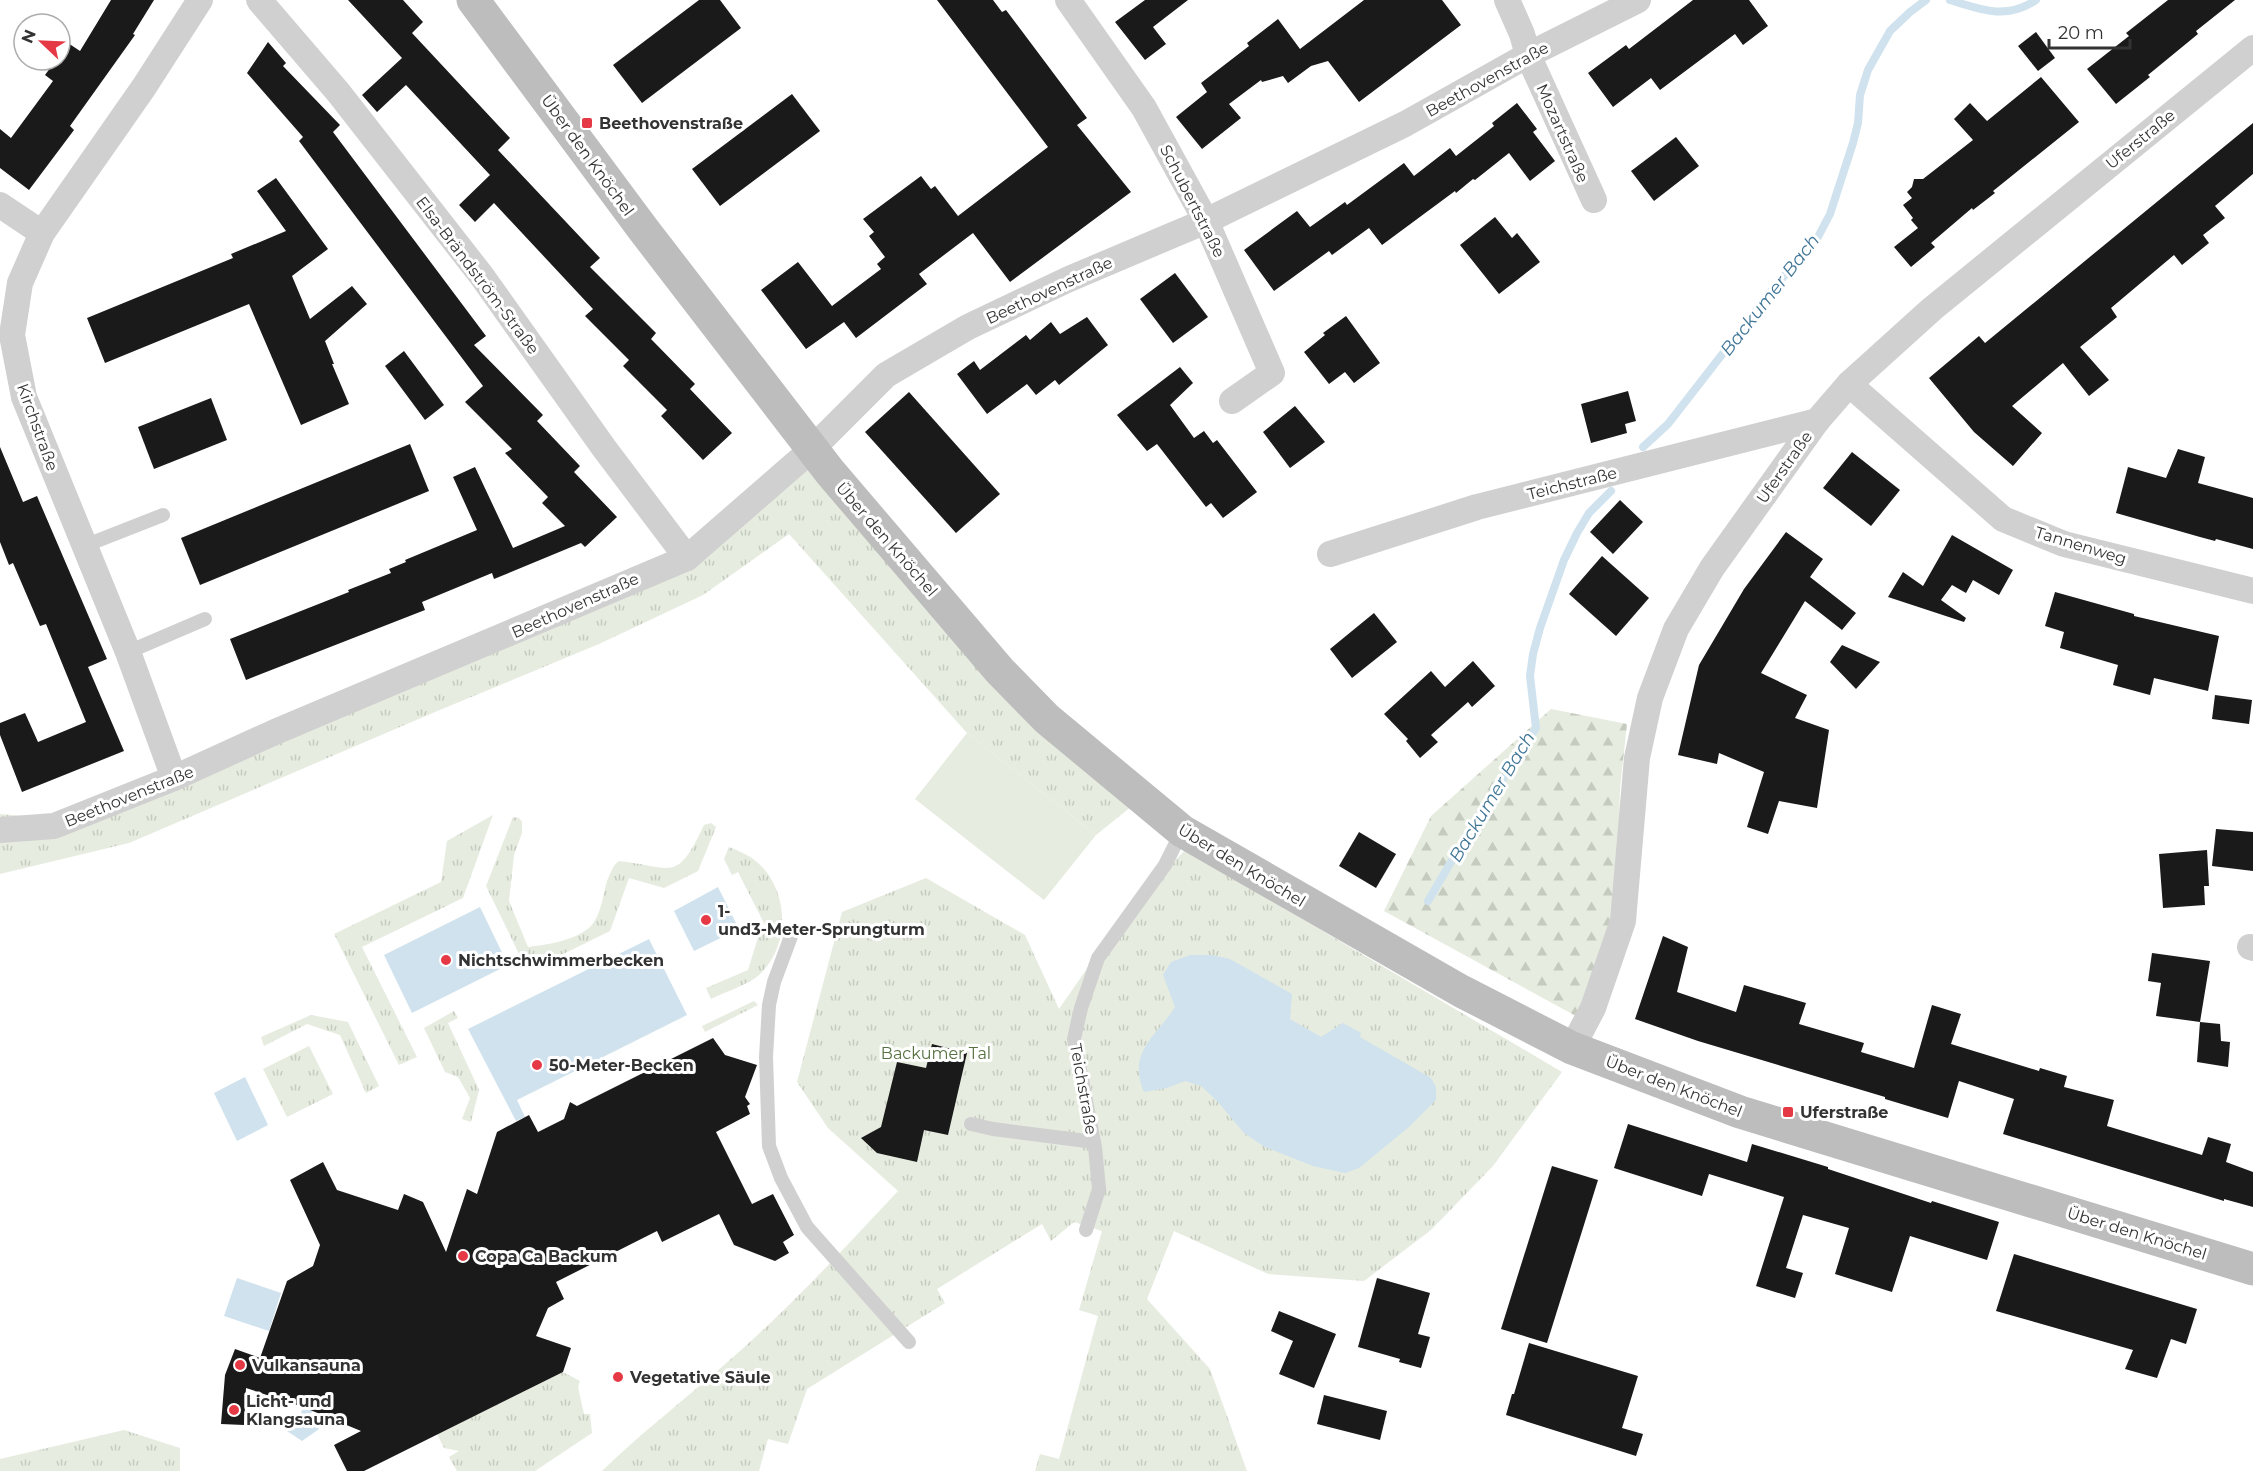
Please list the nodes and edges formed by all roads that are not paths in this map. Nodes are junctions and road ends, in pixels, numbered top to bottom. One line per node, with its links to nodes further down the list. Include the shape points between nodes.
1 (200, 0): 12 (street, Kirchstraße)
2 (259, 0): 20 (street, Elsa-Brändström-Straße, via 338,92 481,275)
3 (473, 0): 16 (main road, Über den Knöchel)
4 (1068, 0): 11 (street, Schubertstraße, via 1144,108)
5 (1507, 0): 8 (street, Mozartstraße)
6 (1638, 0): 8 (street, Beethovenstraße)
7 (2253, 48): 13 (street, Uferstraße, via 1932,309)
8 (1528, 55): 9 (street, Mozartstraße); 11 (street, Beethovenstraße, via 1405,124)
9 (1593, 200)
10 (0, 205): 12 (street)
11 (1206, 221): 14 (street, Schubertstraße, via 1272,373); 16 (street, Beethovenstraße, via 968,327 886,375)
12 (42, 233): 18 (street, Kirchstraße, via 20,283 12,335 24,397)
13 (1849, 384): 15 (street, Uferstraße); 21 (street, Tannenweg, via 2003,519 2064,544)
14 (1233, 401)
15 (1817, 421): 19 (street, Teichstraße, via 1477,507); 28 (street, Uferstraße, via 1712,568 1676,629 1650,698 1637,758 1623,921 1593,1008)
16 (811, 450): 20 (street, Beethovenstraße); 26 (main road, Über den Knöchel, via 1000,671 1047,719)
17 (163, 515): 18 (lane)
18 (84, 546): 23 (street, Kirchstraße)
19 (1330, 554)
20 (687, 558): 24 (street, Beethovenstraße)
21 (2253, 591)
22 (205, 619): 23 (lane)
23 (128, 652): 24 (street, Kirchstraße)
24 (174, 778): 25 (street, Beethovenstraße, via 54,826)
25 (0, 830)
26 (1182, 831): 28 (main road, Über den Knöchel, via 1420,968); 30 (lane, Teichstraße, via 1165,865 1098,958 1081,1008 1074,1039)
27 (793, 931): 33 (lane, via 769,1005 769,1146 807,1227)
28 (1572, 1048): 32 (main road, Über den Knöchel, via 1740,1112)
29 (971, 1124): 30 (lane)
30 (1094, 1142): 31 (lane, Teichstraße, via 1099,1189)
31 (1086, 1230)
32 (2253, 1269)
33 (909, 1342)

